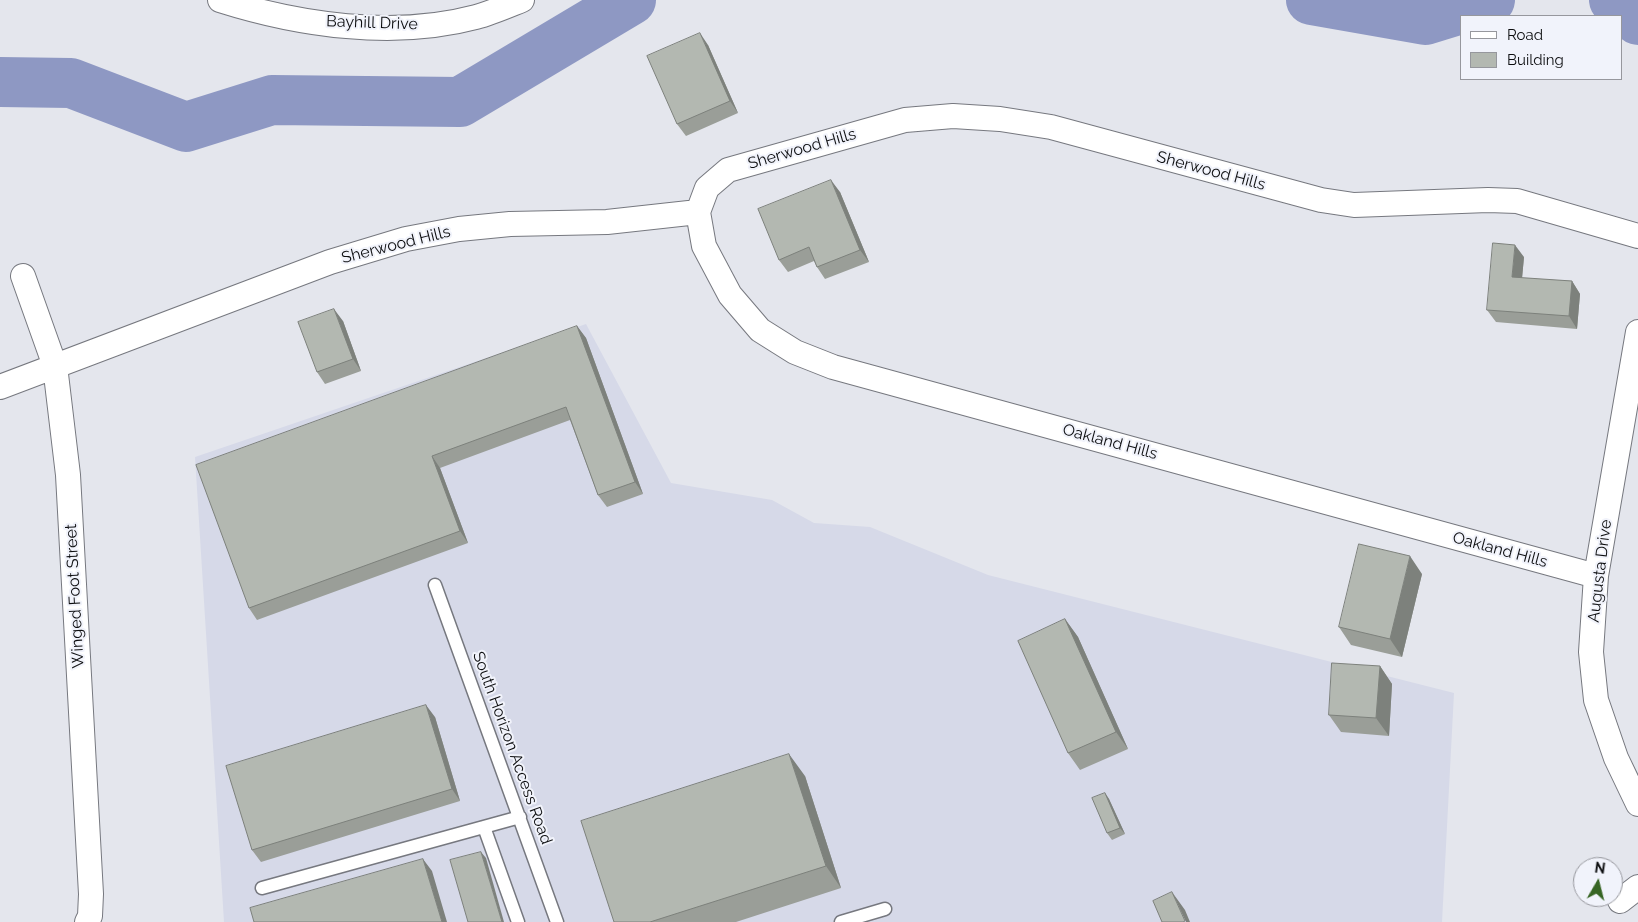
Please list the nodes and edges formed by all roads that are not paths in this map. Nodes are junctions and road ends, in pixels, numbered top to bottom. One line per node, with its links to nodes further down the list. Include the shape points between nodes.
1 (220, 0): 2 (street, Bayhill Drive, via 299,19 364,26 416,27 476,17)
2 (522, 0)
3 (698, 212): 4 (street, Sherwood Hills, via 707,188 728,170 905,120 953,116 1050,127 1321,200 1354,205 1517,201); 7 (street, Sherwood Hills, via 607,222 510,224 406,239 330,262); 9 (street, Oakland Hills, via 704,246 730,295 760,330 795,352 833,366)
4 (1638, 236)
5 (23, 276): 7 (street, Winged Foot Street)
6 (1638, 332): 9 (street, Augusta Drive)
7 (55, 366): 8 (street, Sherwood Hills); 16 (street, Winged Foot Street, via 68,476 91,894)
8 (0, 387)
9 (1596, 576): 11 (street, Augusta Drive, via 1591,652 1596,700 1616,758)
10 (435, 585): 12 (lane, South Horizon Access Road)
11 (1638, 804)
12 (520, 817): 13 (lane); 18 (lane, South Horizon Access Road)
13 (484, 827): 14 (lane); 17 (lane)
14 (262, 888)
15 (885, 909): 19 (lane)
16 (87, 922)
17 (518, 922)
18 (557, 922)
19 (841, 922)

